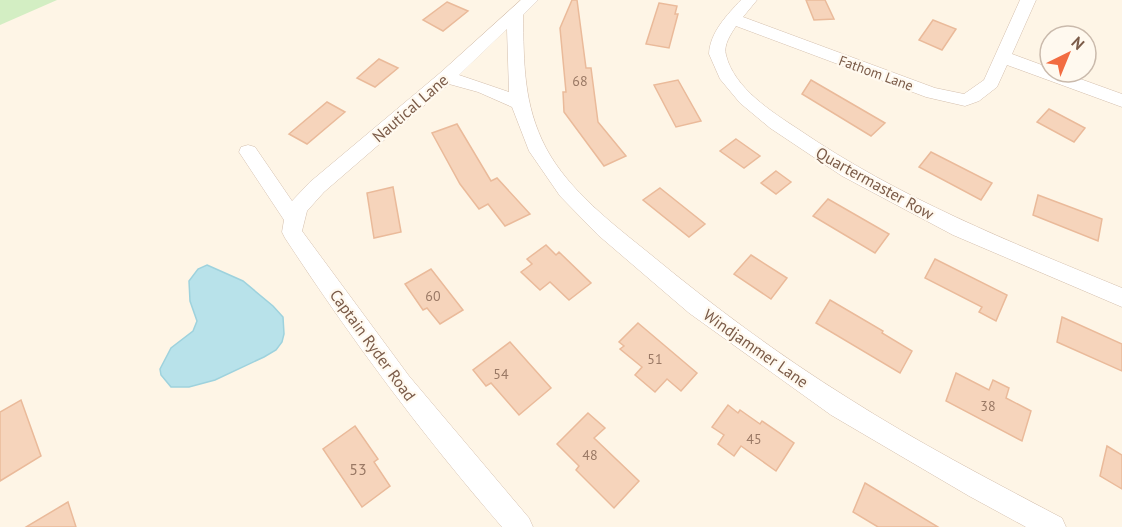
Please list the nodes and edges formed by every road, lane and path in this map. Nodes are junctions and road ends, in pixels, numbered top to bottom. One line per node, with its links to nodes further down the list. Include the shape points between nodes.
1 (530, 0): 4 (street, Nautical Lane)
2 (749, 0): 5 (street, Quartermaster Row)
3 (1028, 0): 6 (street, Fathom Lane)
4 (515, 13): 7 (street, Nautical Lane); 9 (street, Windjammer Lane)
5 (732, 19): 6 (street, Fathom Lane, via 932,93 958,99 973,97 992,83); 12 (street, Quartermaster Row, via 717,48 722,70 755,107 785,129 936,218)
6 (1003, 57): 8 (street)
7 (446, 77): 9 (street); 11 (street, Nautical Lane, via 317,187)
8 (1122, 101)
9 (519, 103): 14 (street, Windjammer Lane, via 538,151 567,191 605,229 697,306 840,408)
10 (248, 152): 11 (street, Captain Ryder Road)
11 (294, 219): 13 (street, Captain Ryder Road, via 292,232 393,376)
12 (1122, 298)
13 (520, 527)
14 (1053, 527)

